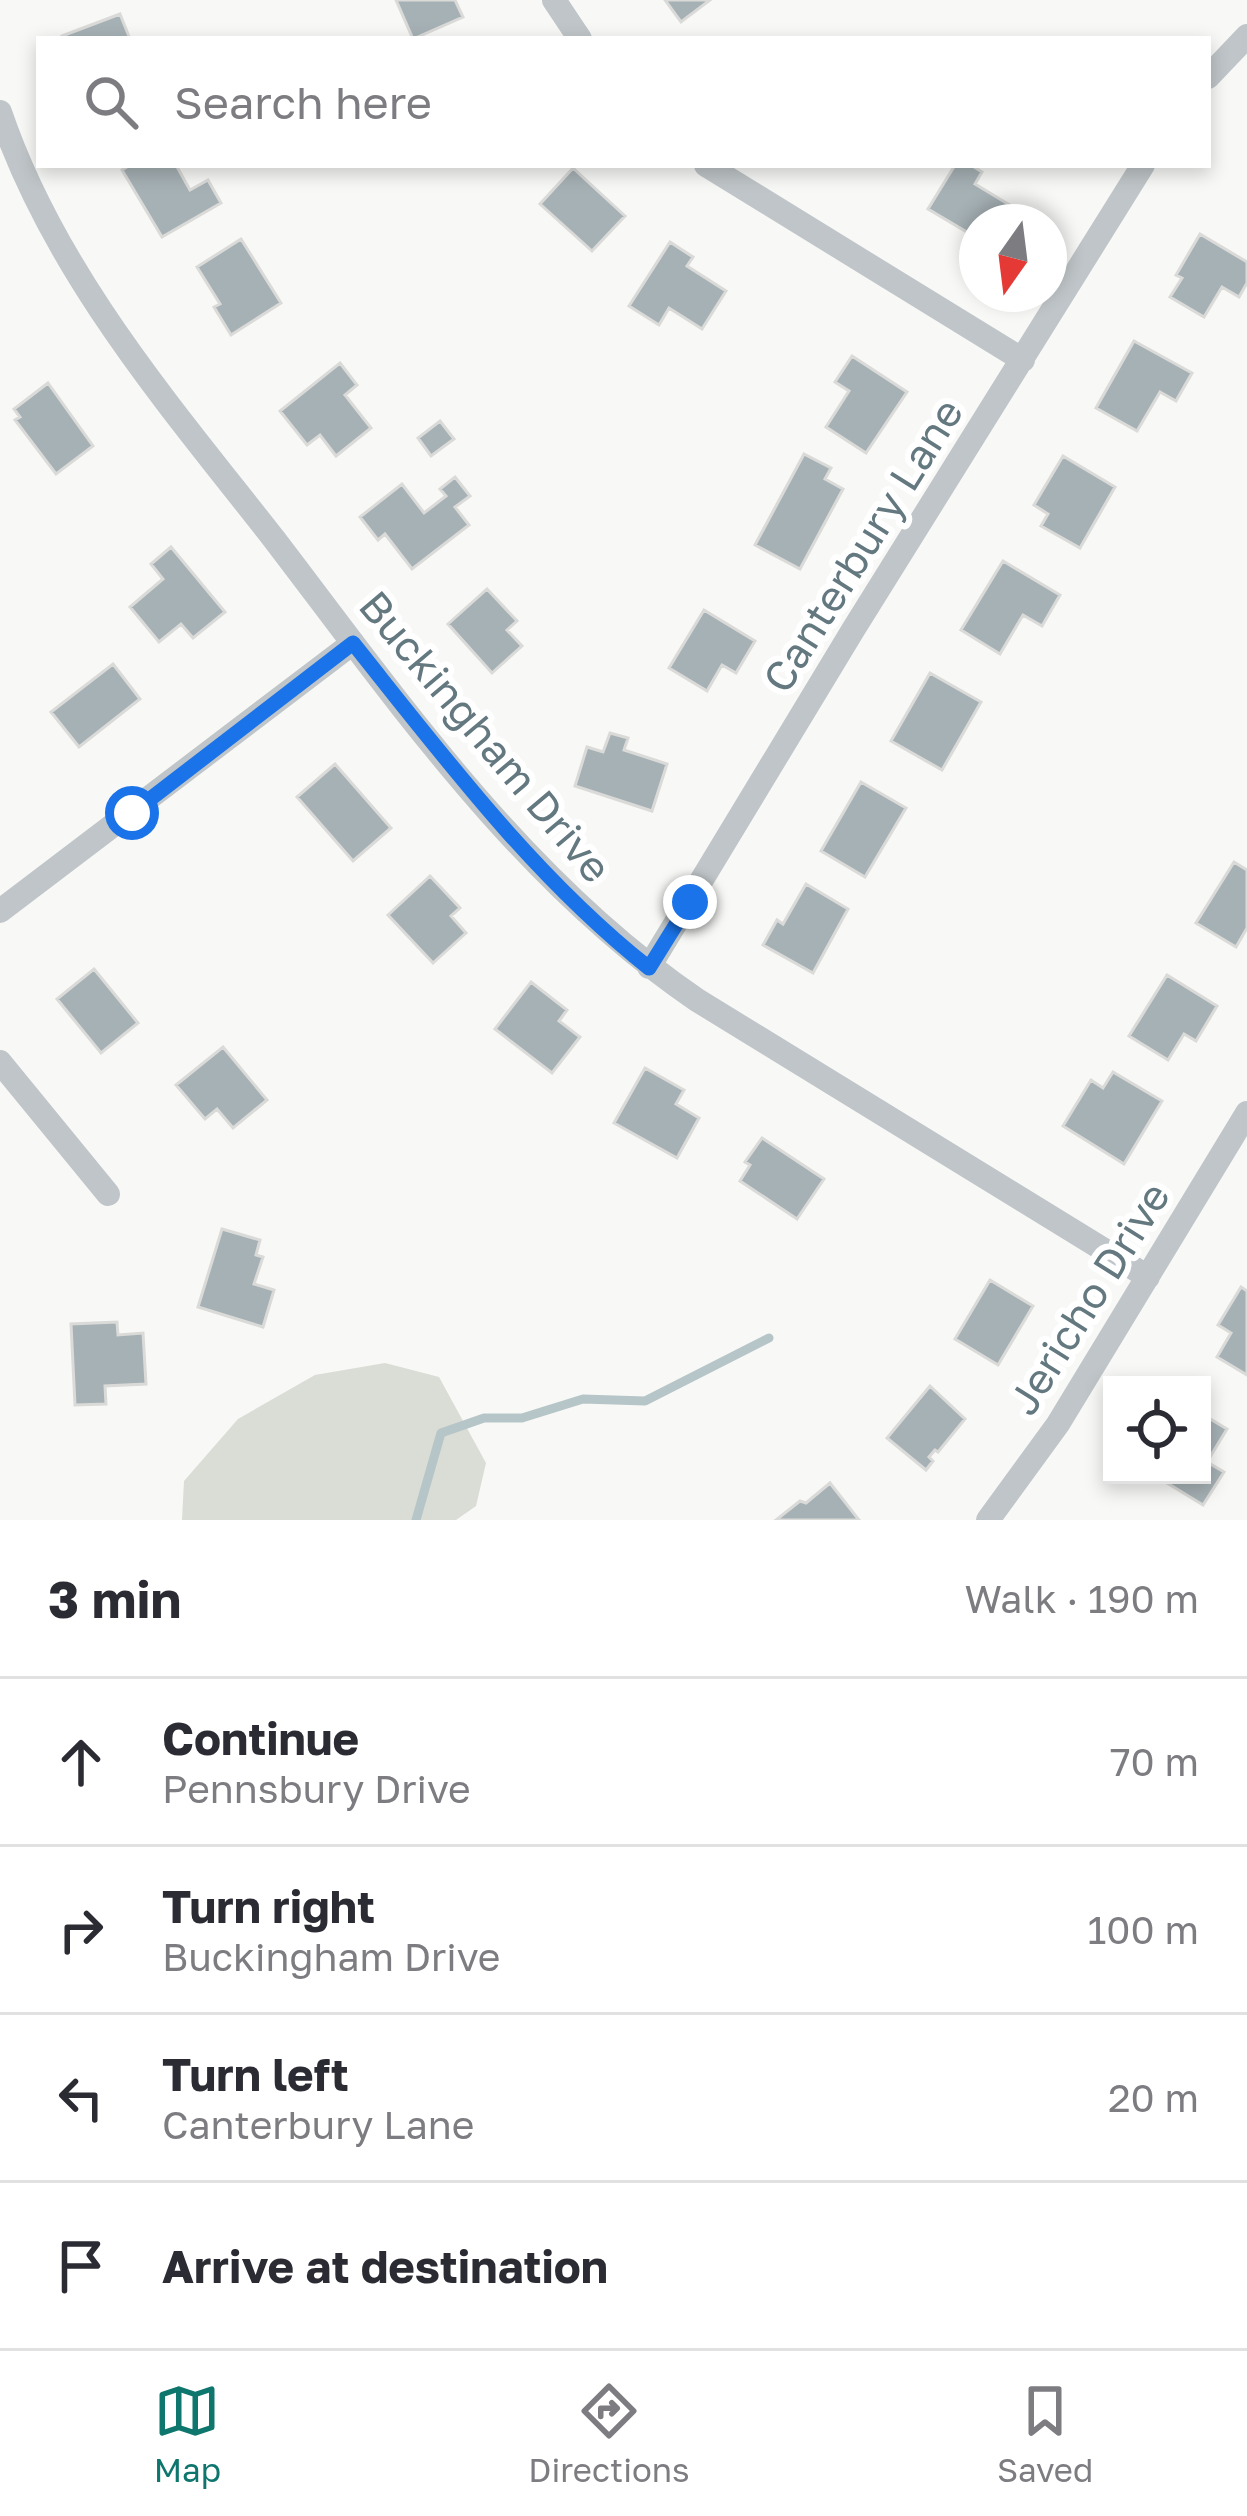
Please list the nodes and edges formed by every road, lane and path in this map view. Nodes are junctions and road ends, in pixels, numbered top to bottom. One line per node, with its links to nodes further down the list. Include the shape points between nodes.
1 (554, 0): 2 (street)
2 (578, 36)
3 (1247, 37): 4 (street)
4 (1211, 74)
5 (0, 112): 9 (street, Buckingham Drive, via 33,197 79,278)
6 (711, 168): 8 (street)
7 (1141, 168): 8 (street, Canterbury Lane)
8 (1023, 360): 11 (street, Canterbury Lane)
9 (353, 643): 10 (street); 11 (street, Buckingham Drive, via 468,788 593,921)
10 (0, 911)
11 (649, 968): 15 (street, Buckingham Drive)
12 (0, 1062): 14 (street)
13 (1247, 1113): 15 (street, Jericho Drive)
14 (108, 1194)
15 (1148, 1276): 16 (street, Jericho Drive)
16 (988, 1520)

